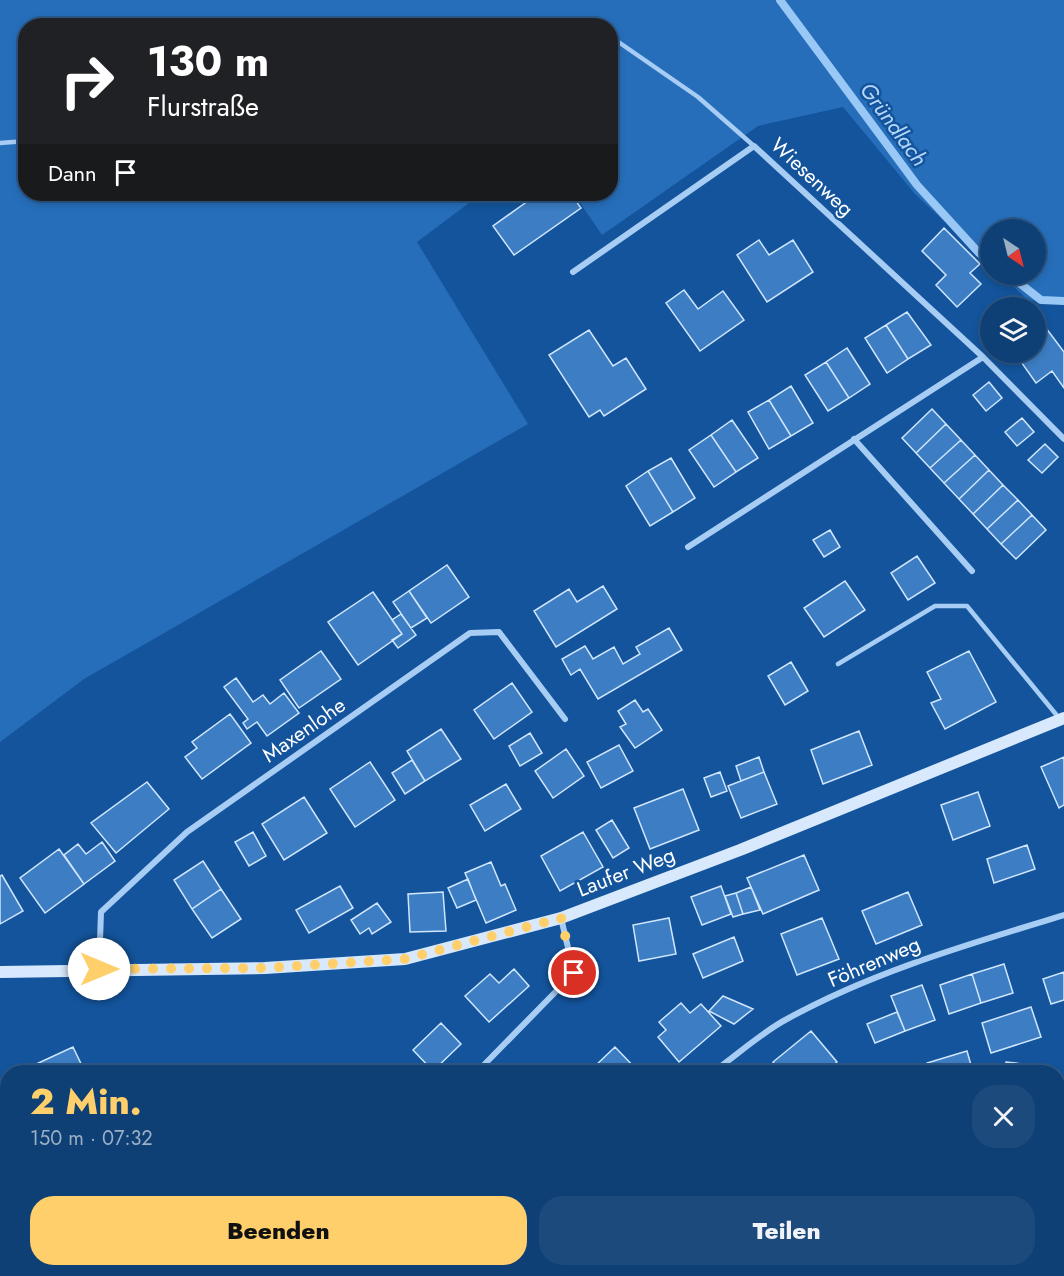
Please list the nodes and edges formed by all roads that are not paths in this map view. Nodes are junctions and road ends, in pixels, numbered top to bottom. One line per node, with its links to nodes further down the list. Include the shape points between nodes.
1 (618, 42): 4 (lane, via 698,97)
2 (18, 142): 3 (lane)
3 (0, 143)
4 (754, 146): 5 (street, Wiesenweg); 6 (street, Wiesenweg)
5 (573, 272)
6 (980, 354)
7 (980, 359): 9 (street)
8 (989, 363): 10 (street, Wiesenweg)
9 (854, 439): 11 (street); 12 (street)
10 (1064, 439)
11 (688, 547)
12 (972, 571)
13 (838, 664): 15 (lane, via 935,606 967,606)
14 (565, 719): 18 (street, Maxenlohe, via 499,632 470,633 178,840 101,912)
15 (1063, 719): 17 (street, Laufer Weg)
16 (1064, 915): 21 (street, Föhrenweg, via 934,954 848,990 785,1020)
17 (561, 918): 18 (street, Laufer Weg, via 405,959 265,968); 20 (street, via 574,973)
18 (99, 969): 19 (street, Laufer Weg)
19 (0, 972)
20 (484, 1065)
21 (723, 1065)

